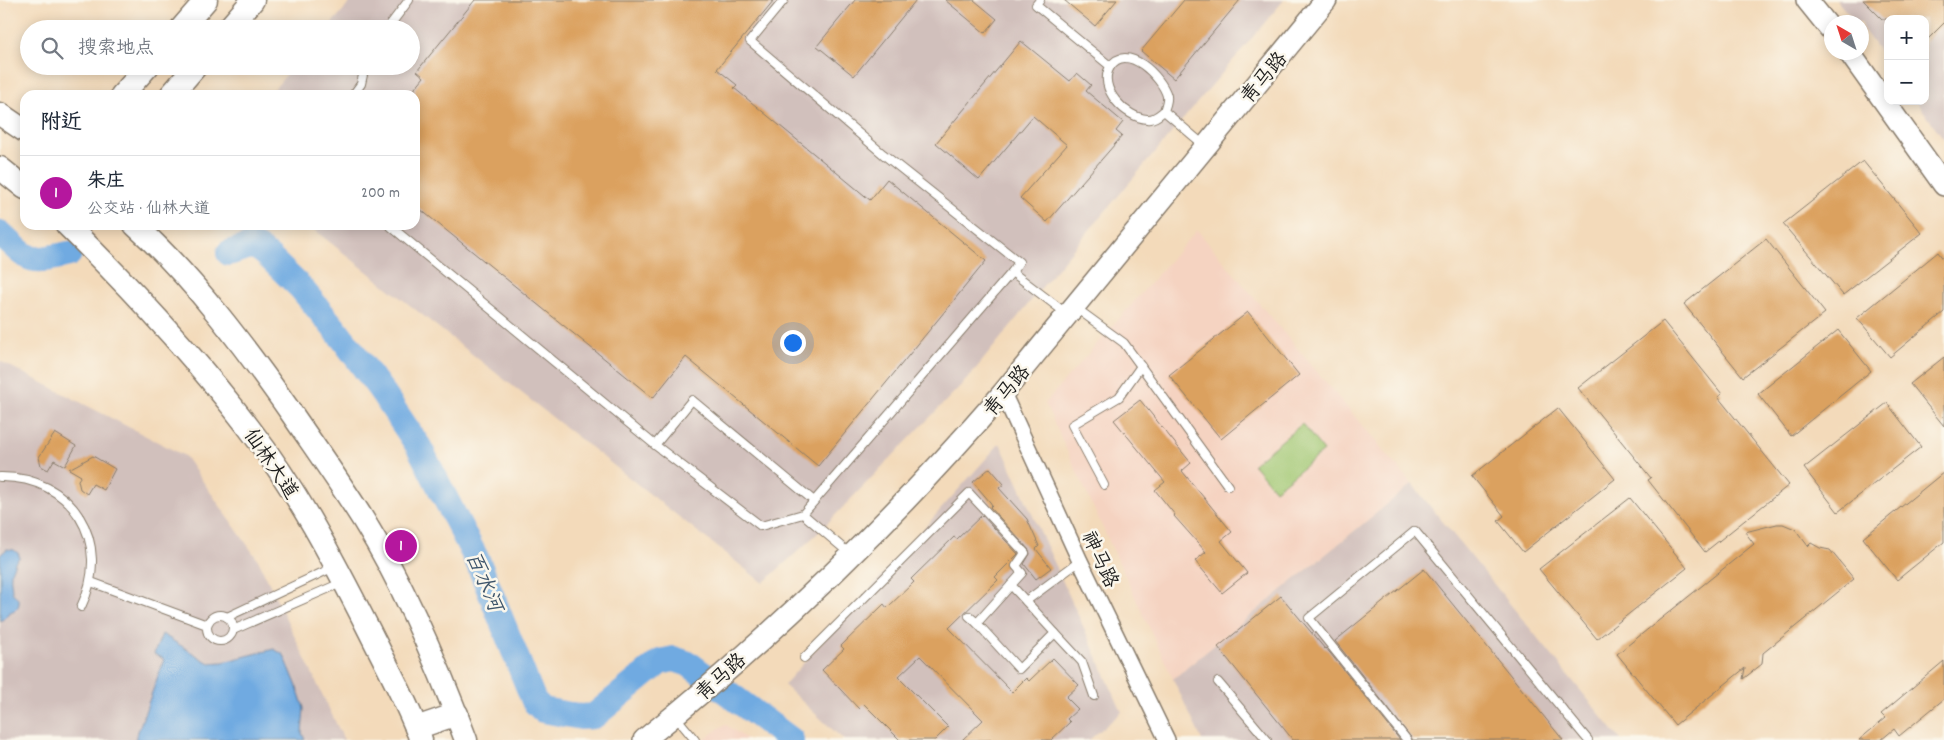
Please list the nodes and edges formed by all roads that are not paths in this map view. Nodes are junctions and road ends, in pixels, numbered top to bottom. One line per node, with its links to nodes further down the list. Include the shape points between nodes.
1 (206, 0): 8 (main road)
2 (253, 0): 9 (main road)
3 (409, 0): 10 (lane)
4 (784, 0): 30 (lane, via 750,41 1019,262)
5 (1040, 0): 13 (lane, via 1036,5)
6 (1807, 0): 11 (street)
7 (1319, 5): 23 (street, 青马路)
8 (189, 20)
9 (236, 20)
10 (394, 20)
11 (1824, 21)
12 (1854, 60): 26 (street)
13 (1110, 66): 20 (lane, via 1116,62 1136,60 1151,70 1168,98); 20 (lane, via 1106,78 1108,89 1117,102 1147,120)
14 (140, 75): 17 (main road)
15 (188, 75): 18 (main road)
16 (363, 75): 19 (lane)
17 (126, 90)
18 (175, 90)
19 (357, 90)
20 (1164, 111): 23 (lane)
21 (0, 114): 22 (main road)
22 (20, 128)
23 (1205, 146): 31 (street, 青马路)
24 (0, 168): 25 (main road)
25 (20, 184)
26 (1944, 185)
27 (72, 230): 42 (main road, 仙林大道, via 189,354 250,429 284,478)
28 (140, 230): 56 (main road, via 193,285 232,333 276,391 353,505 385,558 427,641)
29 (394, 230): 34 (lane)
30 (1012, 272): 31 (lane); 38 (lane)
31 (1071, 311): 32 (lane, via 1124,343); 33 (street, 青马路)
32 (1141, 366): 36 (lane, via 1118,397 1072,425); 37 (lane)
33 (1003, 393): 40 (street, 青马路, via 955,449); 41 (street, 神马路)
34 (655, 445): 38 (lane, via 692,400); 39 (lane, via 761,526)
35 (0, 477): 43 (lane, via 26,478 39,483 72,506 90,542)
36 (1104, 485)
37 (1228, 486)
38 (814, 501): 39 (lane)
39 (804, 514): 40 (lane)
40 (852, 556): 57 (street, 青马路)
41 (1080, 561): 45 (lane); 62 (street, 神马路)
42 (340, 574): 48 (lane); 51 (lane); 58 (main road, 仙林大道)
43 (91, 582): 46 (lane); 50 (lane)
44 (1011, 585): 45 (lane); 49 (lane); 53 (lane, via 1022,573 1016,566 1025,553 969,493)
45 (1026, 601): 52 (lane)
46 (81, 607)
47 (969, 616): 49 (lane)
48 (227, 617): 50 (lane, via 216,615); 51 (lane)
49 (976, 623): 52 (lane, via 1019,668)
50 (207, 625): 51 (lane, via 206,632 218,642 228,639)
51 (233, 630)
52 (1055, 633): 55 (lane, via 1082,662)
53 (804, 658)
54 (1218, 682): 63 (lane)
55 (1094, 696)
56 (457, 714): 58 (main road); 59 (main road)
57 (675, 715): 60 (street, 青马路); 61 (lane)
58 (418, 734)
59 (466, 740)
60 (644, 740)
61 (695, 740)
62 (1167, 740)
63 (1267, 740)
64 (1407, 740): 65 (lane, via 1309,618 1415,531)
65 (1588, 740)

